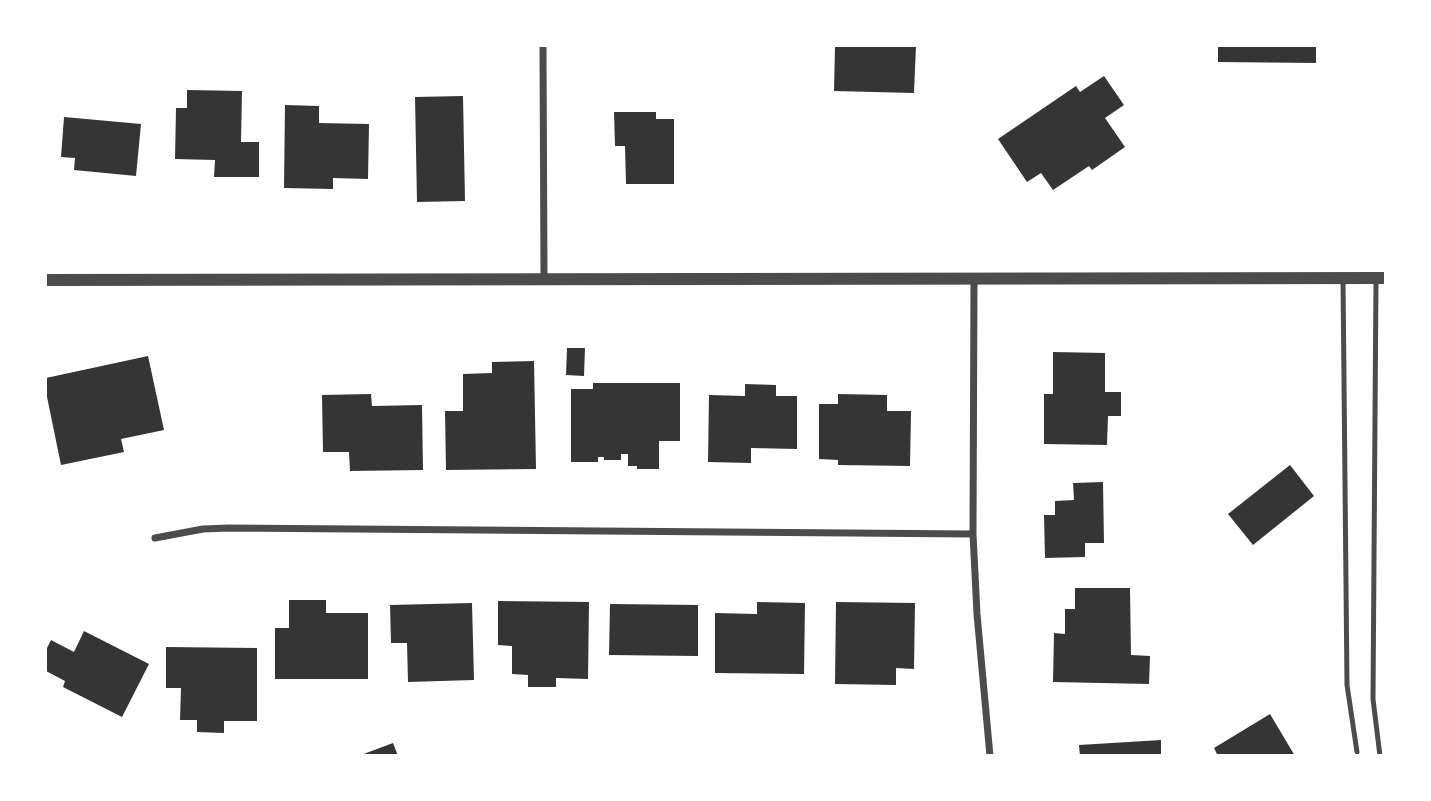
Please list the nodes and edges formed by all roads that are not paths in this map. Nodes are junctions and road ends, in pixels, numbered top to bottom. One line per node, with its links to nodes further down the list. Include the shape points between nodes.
1 (543, 46): 3 (street)
2 (1381, 278): 5 (street); 11 (lane, via 1373,699)
3 (544, 279): 4 (street); 6 (street)
4 (974, 279): 5 (street); 7 (street)
5 (1343, 279): 9 (lane, via 1347,685)
6 (46, 280)
7 (973, 534): 8 (street, via 229,528); 10 (street)
8 (155, 538)
9 (1357, 752)
10 (990, 755)
11 (1380, 755)

